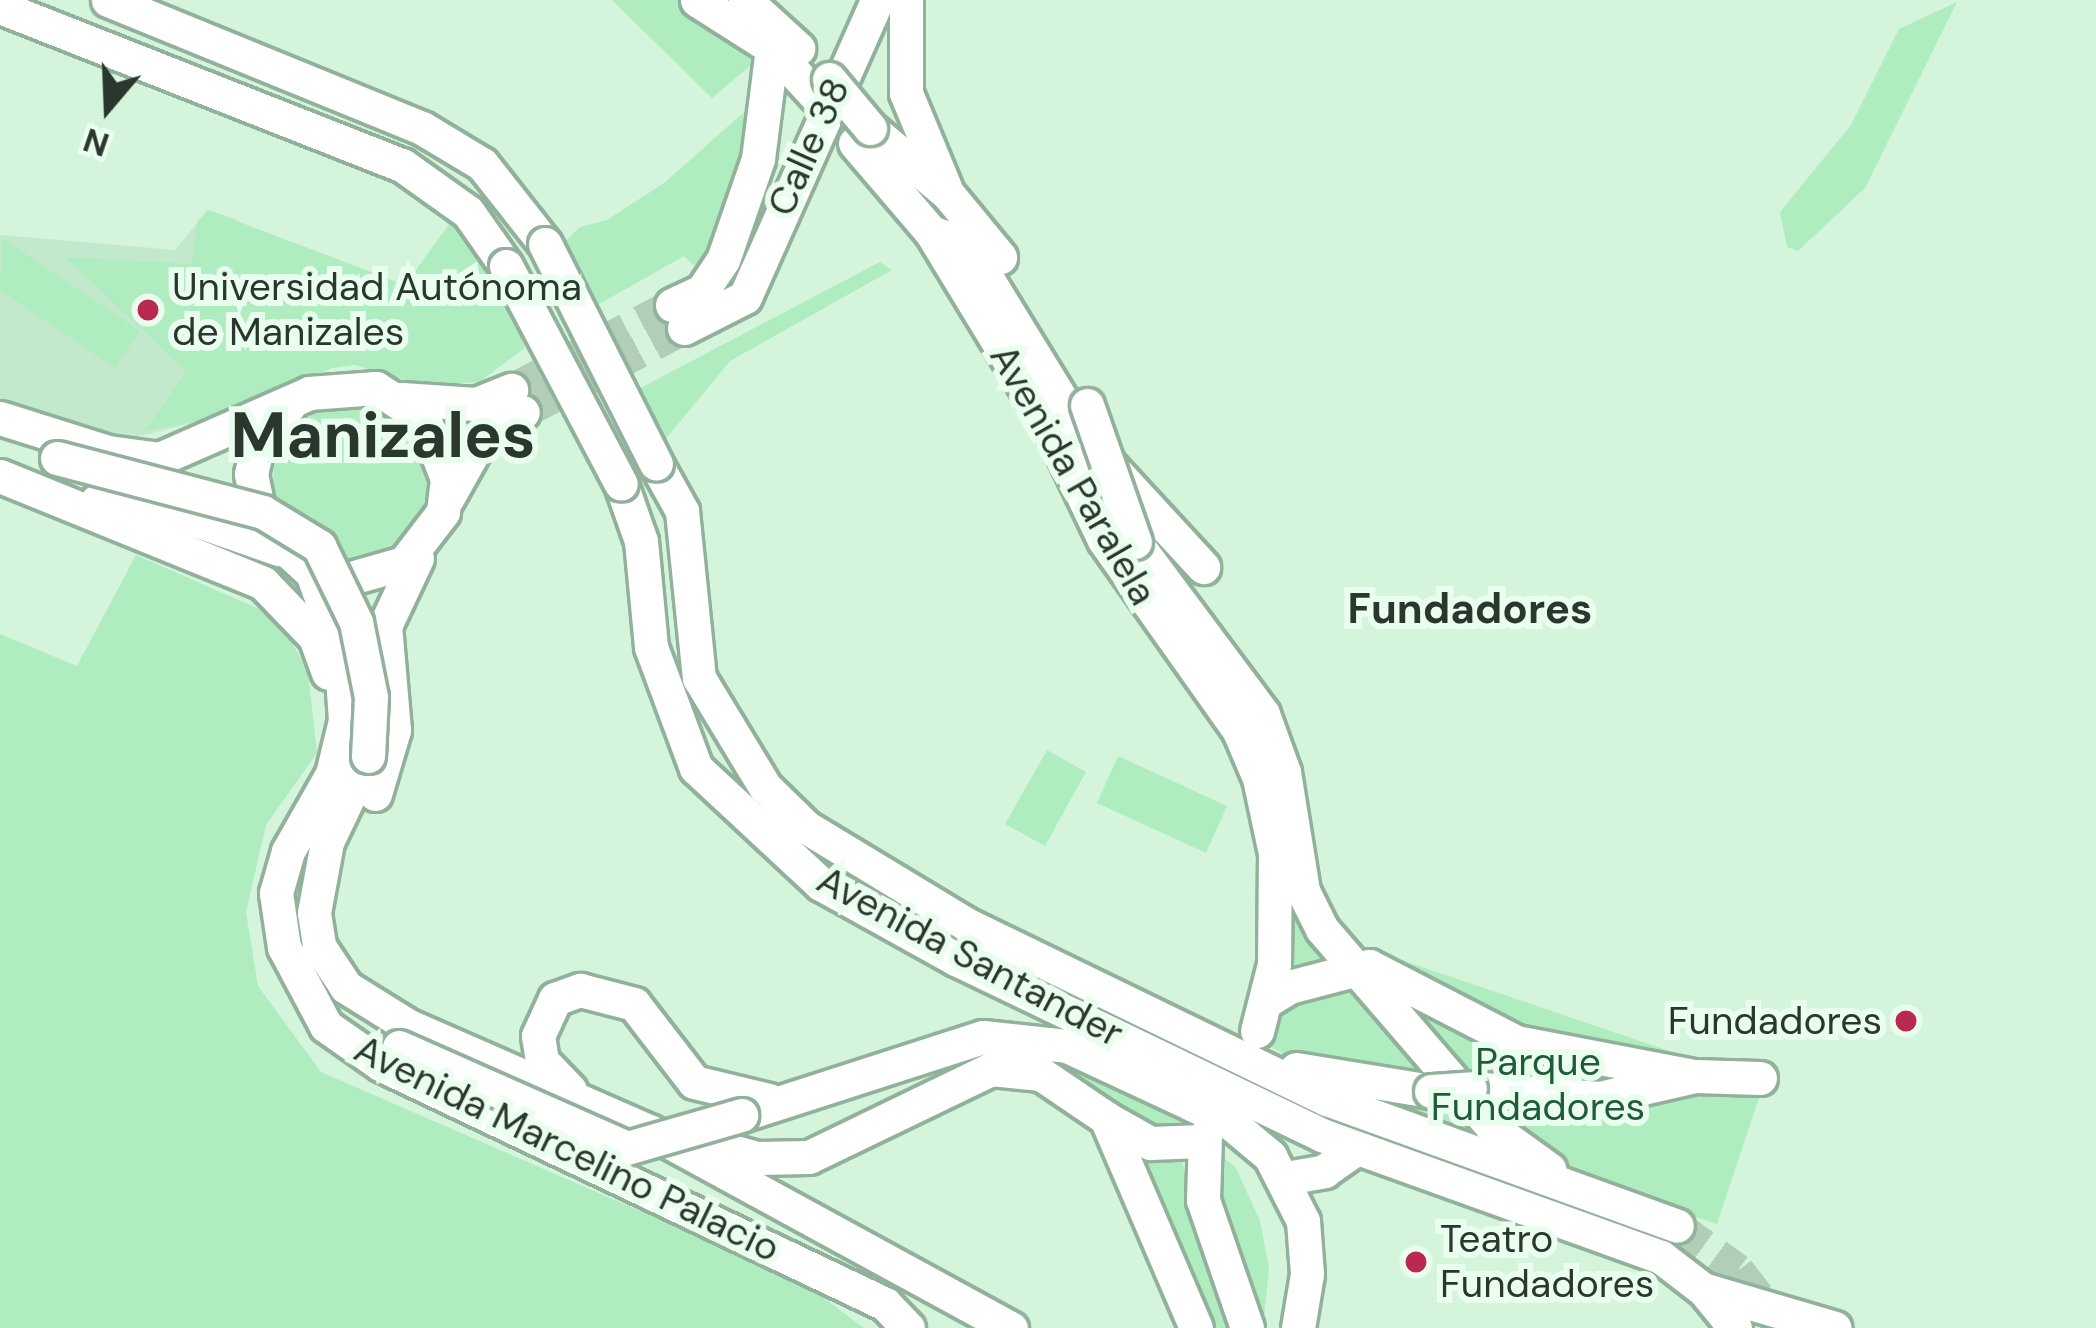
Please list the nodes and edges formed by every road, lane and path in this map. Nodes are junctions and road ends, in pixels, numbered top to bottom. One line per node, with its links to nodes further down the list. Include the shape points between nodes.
1 (108, 0): 25 (main road, Avenida Santander, bridge, via 422,128 482,164 544,244 682,511 699,679 735,744 794,819 966,924)
2 (697, 0): 7 (main road, Avenida Paralela)
3 (745, 0): 8 (main road, Avenida Paralela)
4 (877, 0): 7 (main road, Calle 38, via 745,296 686,308 723,260 758,159)
5 (906, 0): 9 (main road)
6 (0, 7): 32 (main road, Avenida Santander, bridge, via 402,165 468,212 506,266 620,484 641,541 651,646 696,768 821,884 956,958)
7 (772, 48): 8 (main road, Avenida Paralela)
8 (822, 88): 9 (main road, Avenida Paralela, via 862,135)
9 (900, 156): 10 (main road, Avenida Paralela); 24 (main road, Avenida Paralela, bridge, via 948,194 987,242 1087,405 1135,542 1263,714 1284,772 1303,891)
10 (934, 241): 19 (main road, via 966,244 1086,440); 24 (main road, Avenida Paralela, via 1051,429 1104,540 1224,708 1259,778 1276,868 1261,1017)
11 (398, 398): 12 (main road, via 352,384); 17 (main road, via 441,447); 17 (main road, via 445,406 517,401 480,440)
12 (290, 404): 13 (main road, via 159,458 108,452); 18 (main road, via 257,447 251,474 262,527)
13 (0, 418)
14 (0, 437): 22 (main road, Avenida Marcelino Palacio, bridge, via 263,512 311,538 349,594 370,698 368,755 327,842)
15 (0, 476): 16 (main road)
16 (60, 495): 18 (main road, via 198,520); 21 (main road, via 263,583 315,637)
17 (435, 526): 20 (main road, via 376,576); 22 (main road, via 396,590 385,626 391,753 370,805)
18 (278, 549): 20 (main road)
19 (1203, 567)
20 (313, 573): 21 (main road, Avenida Marcelino Palacio, via 340,650)
21 (345, 720): 23 (main road, Avenida Marcelino Palacio, via 332,774 281,870 278,920)
22 (320, 882): 29 (main road, Avenida Marcelino Palacio, via 319,946 346,988 377,1011)
23 (288, 956): 28 (main road, bridge, via 340,1010 399,1046 627,1148); 37 (main road, Avenida Marcelino Palacio, via 326,1026 361,1055 836,1279 885,1304)
24 (1357, 970): 26 (main road, via 1383,972 1516,1042); 34 (main road, Avenida Paralela, via 1495,1130)
25 (1186, 1032): 26 (main road, bridge, via 1294,1069 1431,1091 1611,1097); 34 (main road, Avenida Santander, via 1442,1146)
26 (1695, 1076): 27 (main road)
27 (1760, 1078)
28 (785, 1100): 29 (main road, via 733,1096 694,1082 634,1004 580,990 547,1009 538,1049); 33 (main road, via 983,1037 1047,1040 1228,1121)
29 (585, 1104): 31 (main road, Avenida Marcelino Palacio)
30 (1106, 1118): 31 (main road, via 1040,1074 991,1069 809,1156 757,1158); 39 (main road); 40 (main road, via 1150,1143 1203,1139 1203,1200)
31 (651, 1132): 38 (main road, Avenida Marcelino Palacio)
32 (1356, 1148): 33 (main road, via 1324,1171); 36 (main road, Avenida Santander, via 1632,1244)
33 (1286, 1178): 41 (main road, via 1308,1248)
34 (1580, 1190): 35 (main road)
35 (1677, 1226)
36 (1704, 1290): 42 (main road); 43 (main road)
37 (908, 1328)
38 (1012, 1328)
39 (1196, 1328)
40 (1247, 1328)
41 (1298, 1328)
42 (1735, 1328)
43 (1835, 1328)

